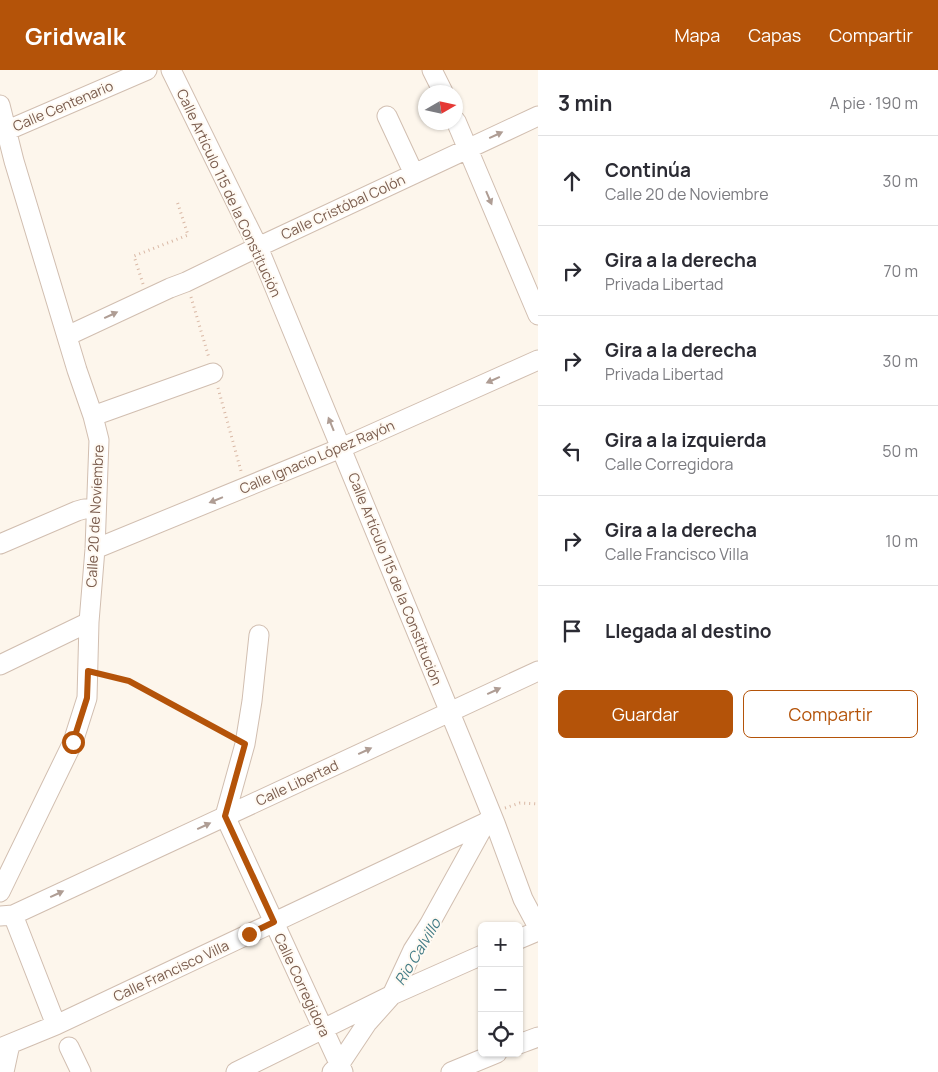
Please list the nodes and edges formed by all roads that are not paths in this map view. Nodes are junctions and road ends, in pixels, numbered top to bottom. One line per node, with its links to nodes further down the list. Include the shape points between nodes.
1 (147, 70): 8 (street, Calle Centenario)
2 (171, 70): 12 (street, Calle Artículo 115 de la Constitución)
3 (432, 70): 4 (street)
4 (439, 85)
5 (0, 105): 8 (street, Calle 20 de Noviembre)
6 (387, 116): 11 (street)
7 (538, 116): 10 (street, Calle Cristóbal Colón, one-way to 7)
8 (8, 130): 14 (street, Calle 20 de Noviembre, via 14,161)
9 (460, 130): 10 (street)
10 (468, 149): 11 (street, Calle Cristóbal Colón); 13 (street, one-way to 13)
11 (414, 174): 12 (street, Calle Cristóbal Colón)
12 (258, 247): 14 (street, Calle Cristóbal Colón, one-way to 12); 18 (street, Calle Artículo 115 de la Constitución, one-way to 12)
13 (538, 315)
14 (67, 336): 17 (street, Calle 20 de Noviembre)
15 (538, 360): 18 (street, Calle Ignacio López Rayón, one-way to 18)
16 (213, 373): 17 (street)
17 (93, 416): 19 (street, Calle 20 de Noviembre, via 99,440)
18 (341, 448): 21 (street, Calle Ignacio López Rayón, one-way to 21); 26 (street, Calle Artículo 115 de la Constitución)
19 (96, 509): 20 (street, via 76,511); 21 (street, Calle 20 de Noviembre)
20 (0, 544)
21 (95, 549): 22 (street, Calle 20 de Noviembre)
22 (89, 622): 24 (street); 29 (street, Calle 20 de Noviembre, via 87,698 73,742)
23 (259, 635): 27 (street, via 245,744)
24 (0, 665)
25 (538, 671): 26 (street, Calle Libertad, one-way to 25)
26 (450, 712): 27 (street, Calle Libertad, one-way to 26); 28 (street, Calle Artículo 115 de la Constitución)
27 (225, 816): 30 (street, Calle Libertad, one-way to 27); 31 (street, Calle Corregidora)
28 (494, 825): 31 (street, Calle Francisco Villa); 32 (street, Calle Artículo 115 de la Constitución); 35 (street, via 413,950)
29 (0, 892)
30 (6, 916): 36 (street)
31 (274, 922): 36 (street, Calle Francisco Villa); 37 (street, Calle Corregidora)
32 (538, 929): 33 (street)
33 (523, 937)
34 (478, 957): 35 (street)
35 (392, 995): 37 (street); 43 (street, via 367,1023)
36 (56, 1025): 40 (street, Calle Francisco Villa)
37 (323, 1030): 43 (street, Calle Corregidora); 46 (street)
38 (538, 1037): 39 (street)
39 (523, 1043)
40 (5, 1046): 44 (street)
41 (68, 1047): 45 (street)
42 (487, 1057): 47 (street)
43 (338, 1070)
44 (4, 1072)
45 (81, 1072)
46 (236, 1072)
47 (451, 1072)

